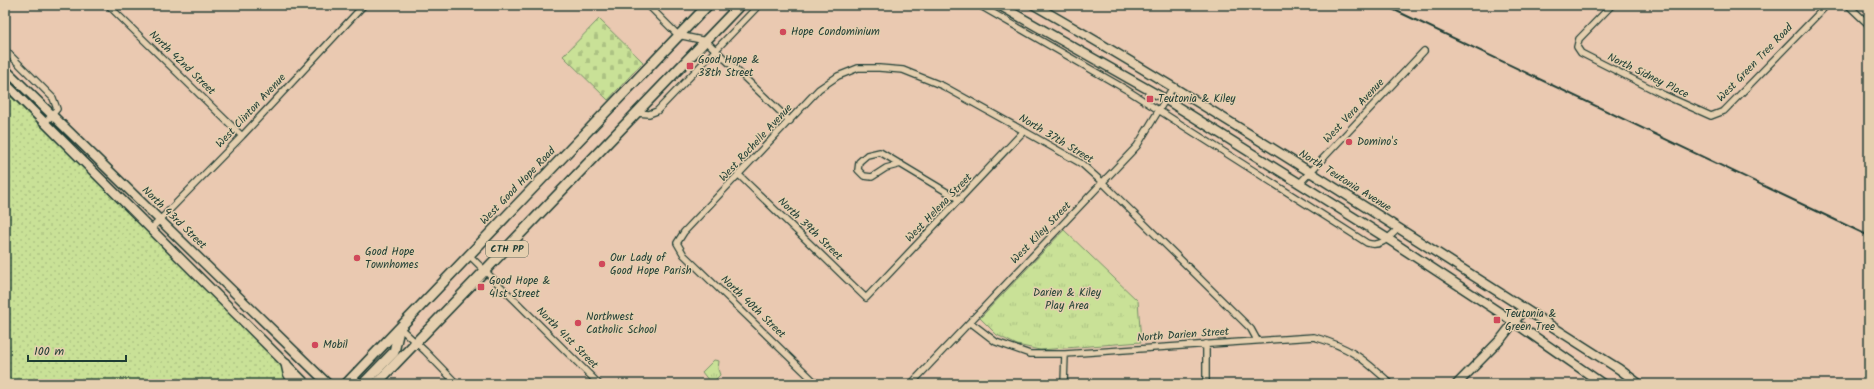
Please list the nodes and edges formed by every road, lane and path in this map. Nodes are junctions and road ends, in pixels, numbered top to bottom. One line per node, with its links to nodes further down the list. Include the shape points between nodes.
1 (108, 5): 31 (street, North 42nd Street)
2 (364, 5): 31 (street, West Clinton Avenue)
3 (648, 5): 14 (street)
4 (708, 5): 14 (main road, West Good Hope Road / CTH PP)
5 (740, 5): 15 (main road, CTH PP)
6 (759, 5): 17 (street)
7 (979, 5): 24 (street)
8 (999, 5): 23 (main road)
9 (1034, 5): 22 (main road, North Teutonia Avenue)
10 (1612, 5): 27 (street, North Sidney Place, via 1579,39 1577,47 1586,57 1707,115)
11 (1826, 5): 27 (street, West Green Tree Road, via 1737,98)
12 (1848, 5): 13 (street)
13 (1869, 25)
14 (678, 35): 15 (street); 43 (main road, West Good Hope Road / CTH PP)
15 (706, 41): 17 (street); 25 (main road, CTH PP)
16 (5, 50): 26 (street, via 53,98 57,109)
17 (716, 50): 25 (street, via 658,111 648,114); 28 (street)
18 (1424, 51): 33 (street, West Vera Avenue)
19 (5, 68): 26 (main road, North 43rd Street)
20 (858, 68): 28 (street, West Rochelle Avenue, via 838,76 819,89); 30 (street, North 37th Street, via 903,70 943,86)
21 (5, 83): 29 (main road)
22 (1173, 87): 23 (street, West Kiley Street); 33 (main road, North Teutonia Avenue)
23 (1165, 99): 24 (street, West Kiley Street); 36 (main road)
24 (1158, 110): 35 (street, West Kiley Street, via 1137,146); 41 (street, via 1367,243 1374,246)
25 (637, 113): 44 (main road, CTH PP)
26 (53, 115): 29 (street); 38 (main road, North 43rd Street)
27 (1714, 116)
28 (790, 121): 34 (street, West Rochelle Avenue)
29 (45, 123): 40 (main road)
30 (1024, 131): 35 (street, North 37th Street, via 1082,164); 37 (street, West Helena Street)
31 (242, 136): 38 (street, West Clinton Avenue)
32 (901, 164): 32 (street, via 880,152 867,155 859,162 858,170 864,176 872,177 886,168); 37 (street)
33 (1310, 172): 36 (street, West Vera Avenue); 39 (main road, North Teutonia Avenue)
34 (739, 176): 42 (street, West Rochelle Avenue, via 684,232); 45 (street, North 39th Street)
35 (1103, 183): 47 (street, West Kiley Street); 50 (street, North 37th Street, via 1251,329)
36 (1299, 184): 41 (main road)
37 (960, 200): 45 (street, West Helena Street)
38 (160, 220): 40 (street, West Clinton Avenue); 57 (main road, North 43rd Street)
39 (1399, 228): 41 (street); 46 (main road, North Teutonia Avenue)
40 (151, 229): 54 (main road)
41 (1388, 239): 48 (main road)
42 (677, 243): 63 (street, North 40th Street, via 684,255)
43 (469, 255): 44 (street, North 41st Street); 49 (main road, West Good Hope Road / CTH PP)
44 (485, 271): 51 (main road, CTH PP); 62 (street, North 41st Street)
45 (866, 298)
46 (1524, 309): 48 (main road); 70 (main road, North Teutonia Avenue)
47 (970, 322): 53 (street, North Darien Street, via 996,342 1030,354); 64 (street, West Kiley Street)
48 (1515, 322): 68 (main road); 69 (main road)
49 (400, 328): 51 (street); 58 (main road, West Good Hope Road / CTH PP); 59 (main road, via 394,352)
50 (1257, 340): 52 (street, North Darien Street); 67 (street, North Darien Street, via 1314,337 1336,343 1359,356)
51 (416, 344): 60 (main road, CTH PP); 61 (street)
52 (1206, 344): 53 (street, North Darien Street); 66 (street)
53 (1064, 354): 65 (street)
54 (286, 364): 55 (main road); 56 (main road)
55 (294, 384)
56 (306, 384)
57 (328, 384)
58 (346, 384)
59 (363, 384)
60 (376, 384)
61 (457, 384)
62 (599, 384)
63 (817, 384)
64 (911, 384)
65 (1064, 384)
66 (1206, 384)
67 (1391, 384)
68 (1457, 384)
69 (1604, 384)
70 (1639, 384)

